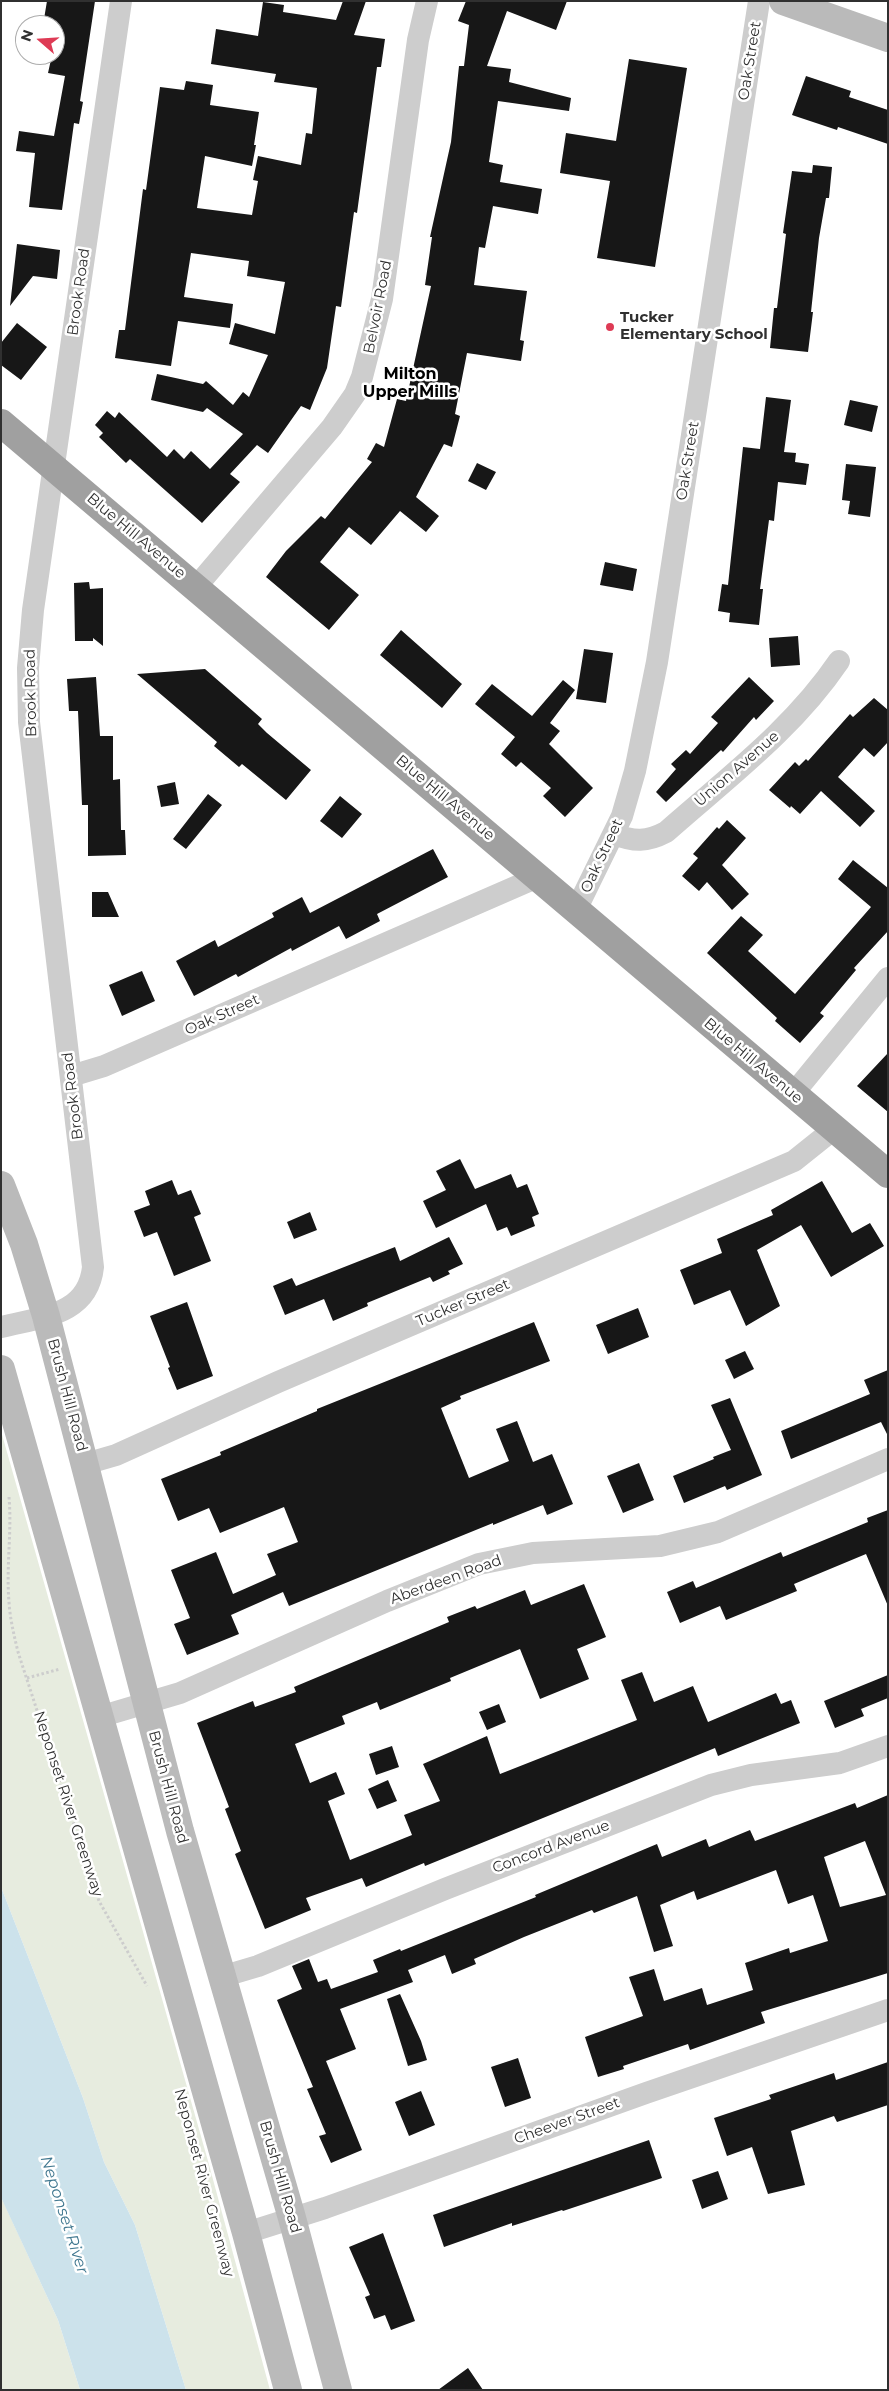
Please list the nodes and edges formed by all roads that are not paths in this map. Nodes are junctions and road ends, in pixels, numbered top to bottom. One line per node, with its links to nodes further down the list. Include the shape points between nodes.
1 (121, 1): 7 (street, Brook Road)
2 (427, 1): 8 (street, Belvoir Road, via 418,40 382,299 362,378 332,427)
3 (759, 1): 10 (street, Oak Street, via 657,662 635,770)
4 (783, 1): 5 (main road)
5 (888, 38)
6 (1, 423): 7 (highway, Blue Hill Avenue)
7 (54, 467): 8 (highway, Blue Hill Avenue); 14 (street, Brook Road, via 30,639 28,698)
8 (196, 587): 11 (highway, Blue Hill Avenue)
9 (839, 661): 10 (street, Union Avenue, via 787,725 666,832 644,840)
10 (614, 834): 12 (street, Oak Street)
11 (538, 877): 12 (highway, Blue Hill Avenue); 14 (street, Oak Street, via 104,1066)
12 (576, 910): 15 (highway, Blue Hill Avenue)
13 (888, 978): 15 (street)
14 (71, 1076): 19 (street, Brook Road, via 92,1280 88,1290 74,1305)
15 (793, 1094): 16 (highway, Blue Hill Avenue)
16 (834, 1129): 17 (highway, Blue Hill Avenue); 23 (street, Tucker Street, via 794,1161 278,1382 116,1455)
17 (888, 1174)
18 (1, 1185): 19 (main road, Brush Hill Road, via 24,1244)
19 (46, 1316): 20 (street, Brook Road); 23 (main road, Brush Hill Road)
20 (1, 1328)
21 (1, 1369): 25 (main road)
22 (888, 1459): 24 (street, Aberdeen Road, via 718,1532 687,1541 660,1546 533,1553 479,1564 180,1693)
23 (85, 1464): 24 (main road, Brush Hill Road)
24 (146, 1704): 25 (street, Aberdeen Road); 27 (main road, Brush Hill Road)
25 (99, 1717): 30 (main road)
26 (888, 1746): 27 (street, Concord Avenue, via 840,1764 751,1775 711,1785 258,1966)
27 (221, 1977): 29 (main road, Brush Hill Road)
28 (888, 2010): 29 (street, Cheever Street)
29 (292, 2218): 30 (street, Cheever Street); 32 (main road, Brush Hill Road)
30 (246, 2233): 31 (main road)
31 (288, 2390)
32 (338, 2390)

